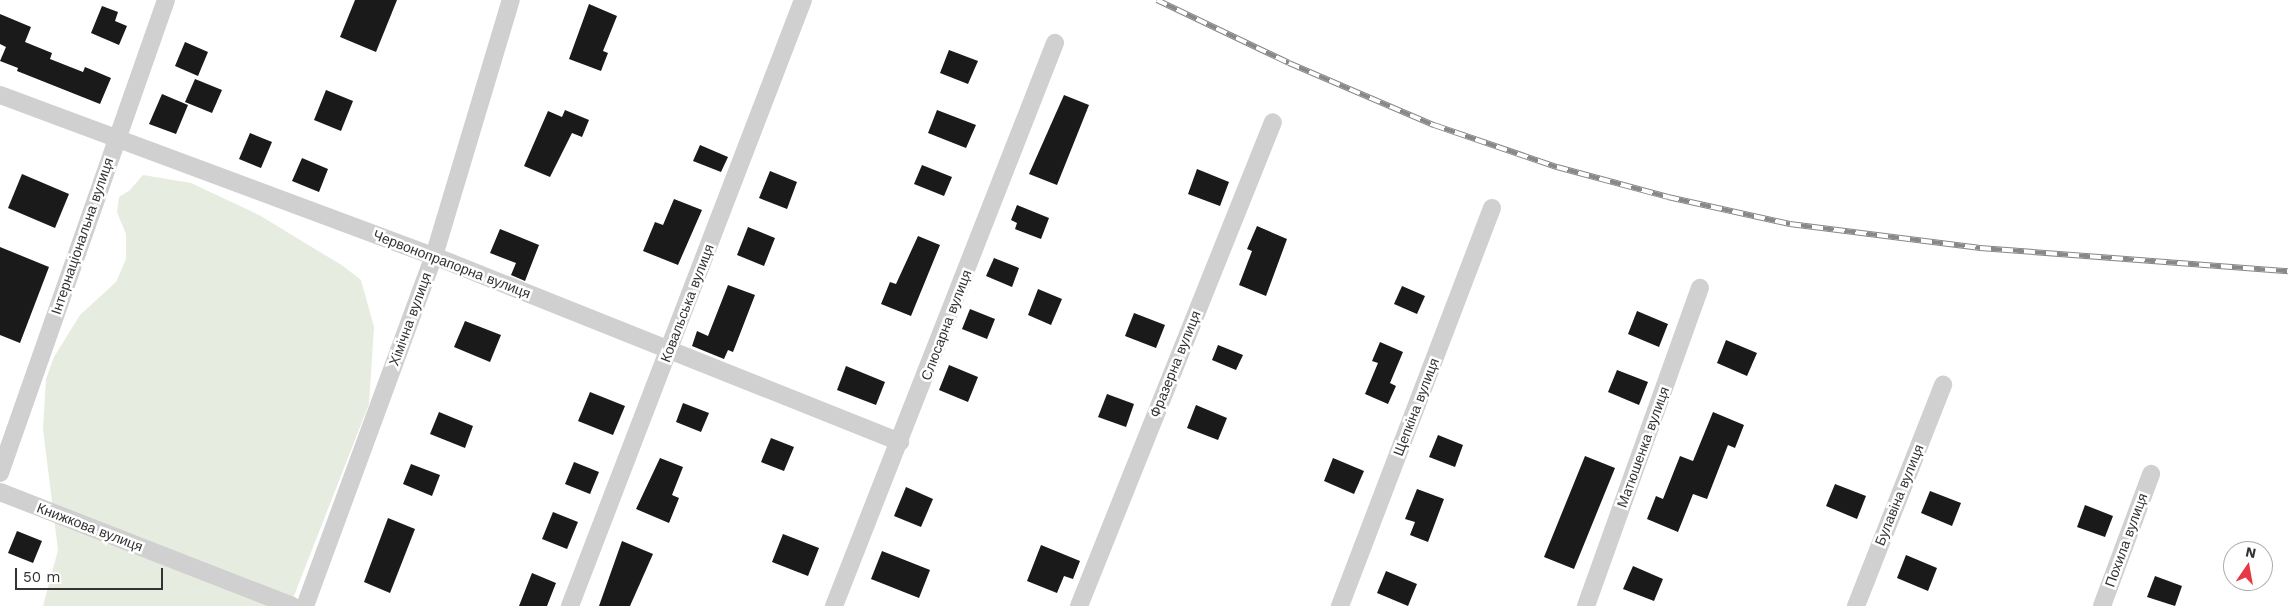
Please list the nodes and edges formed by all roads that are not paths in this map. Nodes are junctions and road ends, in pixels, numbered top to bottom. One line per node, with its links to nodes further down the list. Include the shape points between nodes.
1 (166, 0): 7 (street, Інтернаціональна вулиця)
2 (511, 0): 9 (street, Хімічна вулиця)
3 (803, 0): 11 (street, Ковальська вулиця)
4 (1056, 43): 13 (street, Слюсарна вулиця)
5 (0, 95): 7 (street, Червонопрапорна вулиця)
6 (1273, 122): 21 (street, Фразерна вулиця)
7 (116, 138): 9 (street, Червонопрапорна вулиця); 14 (street, Інтернаціональна вулиця)
8 (1492, 208): 22 (street, Щепкіна вулиця)
9 (434, 256): 11 (street, Червонопрапорна вулиця); 18 (street, Хімічна вулиця)
10 (1700, 288): 23 (street, Матюшенка вулиця)
11 (670, 348): 13 (street, Червонопрапорна вулиця); 19 (street, Ковальська вулиця)
12 (1943, 385): 24 (street, Булавіна вулиця)
13 (900, 442): 20 (street, Слюсарна вулиця)
14 (0, 473)
15 (2151, 474): 25 (street, Похила вулиця)
16 (0, 492): 17 (street, Книжкова вулиця)
17 (292, 606)
18 (305, 606)
19 (570, 606)
20 (834, 606)
21 (1079, 606)
22 (1340, 606)
23 (1586, 606)
24 (1856, 606)
25 (2102, 606)

